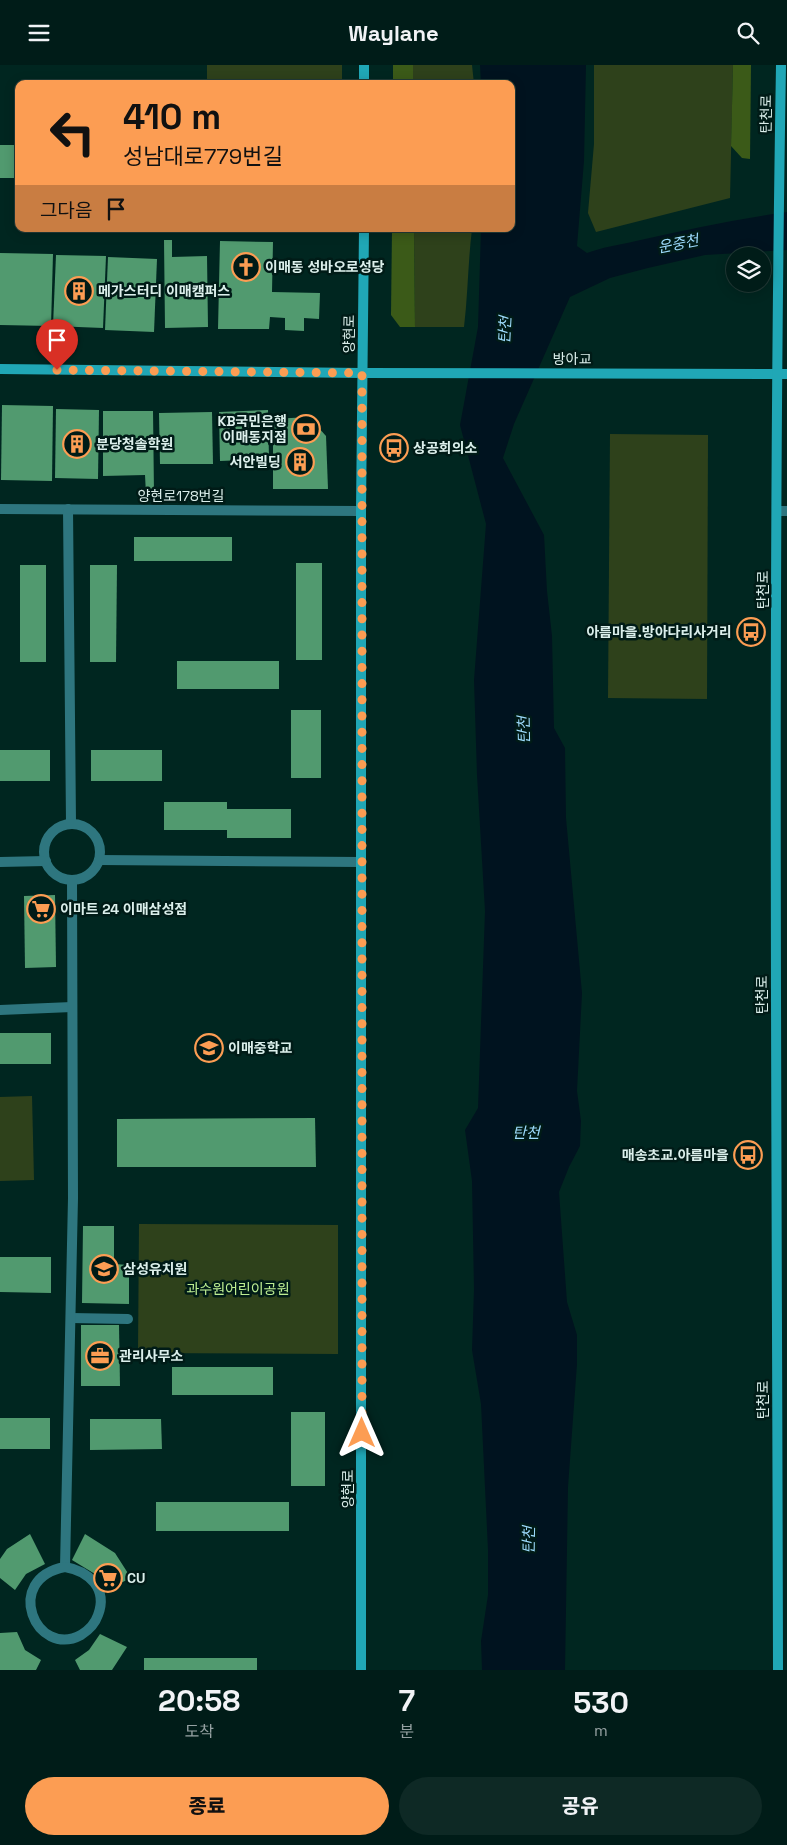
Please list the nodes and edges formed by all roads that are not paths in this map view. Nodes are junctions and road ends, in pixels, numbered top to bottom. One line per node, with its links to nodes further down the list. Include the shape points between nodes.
1 (364, 65): 3 (main road)
2 (781, 65): 7 (main road, 탄천로, via 778,319)
3 (364, 80)
4 (364, 232): 6 (main road, 양현로)
5 (0, 369): 6 (main road, 방아교)
6 (362, 373): 7 (main road, 방아교); 10 (main road, 양현로)
7 (782, 374): 11 (main road, 탄천로)
8 (0, 509): 9 (street, 양현로178번길)
9 (68, 509): 10 (street, 양현로178번길); 12 (street)
10 (361, 511): 16 (main road, 양현로)
11 (782, 511): 24 (main road, 탄천로)
12 (71, 823): 13 (street, via 80,824 95,834 101,851); 14 (street, via 61,825 47,838 44,847)
13 (99, 860): 16 (street); 17 (street, via 89,875)
14 (46, 861): 15 (street); 17 (street, via 54,873)
15 (0, 862)
16 (362, 863): 23 (main road, 양현로)
17 (72, 880): 18 (street)
18 (72, 1007): 19 (street); 20 (street)
19 (0, 1011)
20 (71, 1318): 21 (street); 22 (street)
21 (128, 1319)
22 (65, 1567): 22 (street, via 44,1574 31,1593 30,1603 32,1615 41,1628 55,1637 66,1639 89,1630 101,1609 100,1591 88,1575)
23 (361, 1670)
24 (778, 1670)

